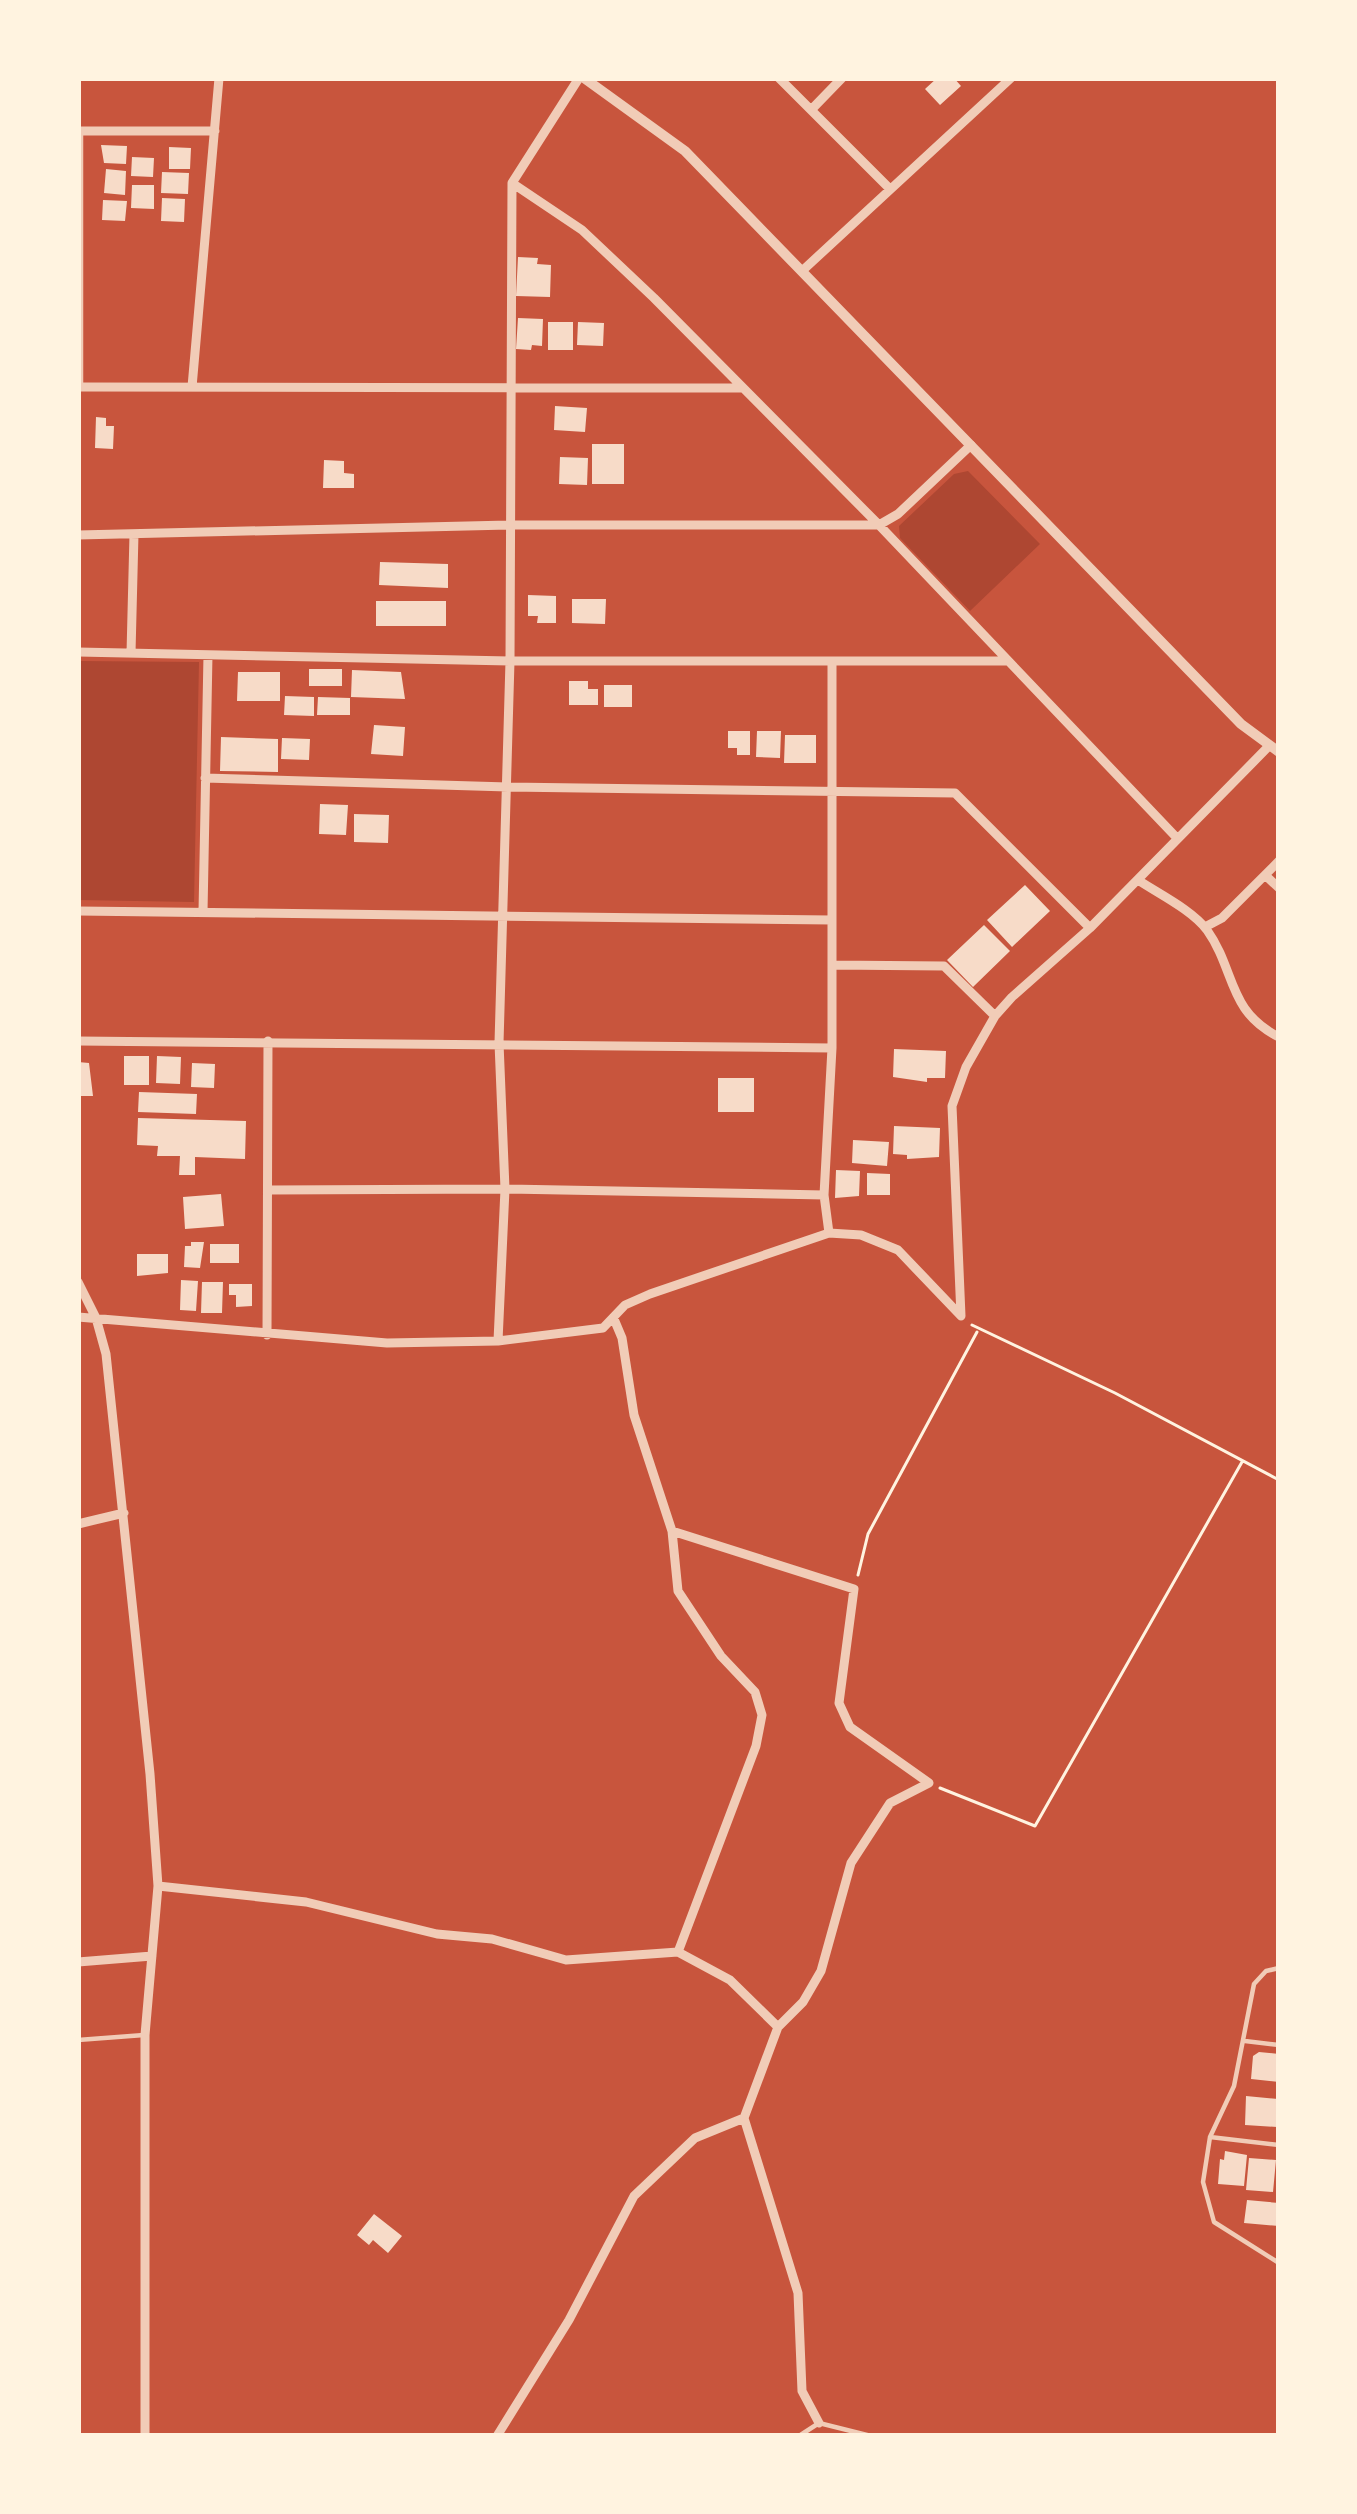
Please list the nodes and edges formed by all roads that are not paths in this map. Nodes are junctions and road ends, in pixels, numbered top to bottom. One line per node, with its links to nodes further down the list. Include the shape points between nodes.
1 (219, 78): 8 (street)
2 (581, 78): 9 (street); 11 (street, via 686,152)
3 (779, 78): 6 (street)
4 (842, 78): 6 (street)
5 (1010, 78): 10 (street)
6 (811, 110): 10 (street)
7 (80, 131): 8 (street); 12 (lane)
8 (215, 131): 13 (street)
9 (512, 182): 14 (street, via 582,230); 15 (street)
10 (890, 189): 11 (street)
11 (802, 271): 16 (street)
12 (80, 387): 13 (street)
13 (192, 387): 15 (street)
14 (740, 388): 15 (street); 18 (street)
15 (509, 389): 17 (street)
16 (971, 445): 18 (street); 27 (street, via 1240,724)
17 (509, 525): 18 (street); 19 (street); 24 (street)
18 (879, 526): 25 (street)
19 (134, 534): 20 (street); 22 (street)
20 (78, 535)
21 (78, 652): 22 (street)
22 (131, 652): 23 (street)
23 (208, 655): 24 (street); 28 (street)
24 (510, 661): 26 (street); 29 (street)
25 (1006, 661): 26 (street); 31 (street)
26 (832, 662): 30 (street)
27 (1274, 749): 31 (street)
28 (206, 778): 29 (street); 37 (street)
29 (508, 787): 30 (street); 38 (street)
30 (832, 788): 39 (street); 41 (street, via 955,793)
31 (1176, 837): 34 (street)
32 (1279, 860): 33 (street)
33 (1265, 875): 35 (street); 40 (street)
34 (1138, 880): 40 (street); 41 (street)
35 (1279, 888)
36 (78, 911): 37 (street)
37 (203, 912): 38 (street)
38 (505, 914): 39 (street); 47 (street)
39 (832, 920): 42 (street)
40 (1205, 927): 44 (street, via 1237,1002)
41 (1090, 928): 43 (street)
42 (832, 965): 43 (street, via 944,966); 48 (street)
43 (995, 1016): 52 (street, via 952,1106 961,1316 898,1250)
44 (1279, 1037)
45 (78, 1041): 46 (street)
46 (268, 1041): 47 (street); 50 (street)
47 (500, 1043): 48 (street); 49 (street)
48 (832, 1048): 51 (street)
49 (505, 1189): 50 (street); 51 (street); 58 (street)
50 (269, 1190): 57 (street)
51 (824, 1195): 52 (street)
52 (829, 1233): 56 (street, via 650,1294)
53 (78, 1282): 55 (street)
54 (78, 1317): 55 (street)
55 (96, 1318): 57 (street); 59 (street)
56 (614, 1319): 58 (street, via 603,1328); 61 (street)
57 (267, 1335): 58 (street)
58 (498, 1341)
59 (124, 1513): 60 (street); 62 (street)
60 (78, 1524)
61 (672, 1532): 63 (street, via 678,1591 754,1692 762,1715); 67 (street, via 854,1589 839,1703 850,1726 929,1784 890,1803 870,1829 851,1863 821,1971)
62 (158, 1886): 63 (street, via 306,1902 566,1960); 64 (street)
63 (679, 1952): 67 (street, via 730,1980)
64 (152, 1956): 65 (street); 68 (street)
65 (78, 1963)
66 (1279, 1968): 70 (lane, via 1254,1984)
67 (778, 2027): 72 (street)
68 (146, 2035): 69 (lane); 77 (street)
69 (78, 2040)
70 (1245, 2041): 71 (lane); 73 (lane)
71 (1279, 2045)
72 (744, 2118): 76 (street, via 798,2293 802,2391); 78 (street, via 695,2138 634,2196)
73 (1210, 2137): 74 (lane); 75 (lane, via 1203,2182 1214,2222)
74 (1279, 2145)
75 (1279, 2263)
76 (819, 2422): 79 (lane); 80 (lane)
77 (145, 2436)
78 (496, 2436)
79 (799, 2436)
80 (871, 2436)

